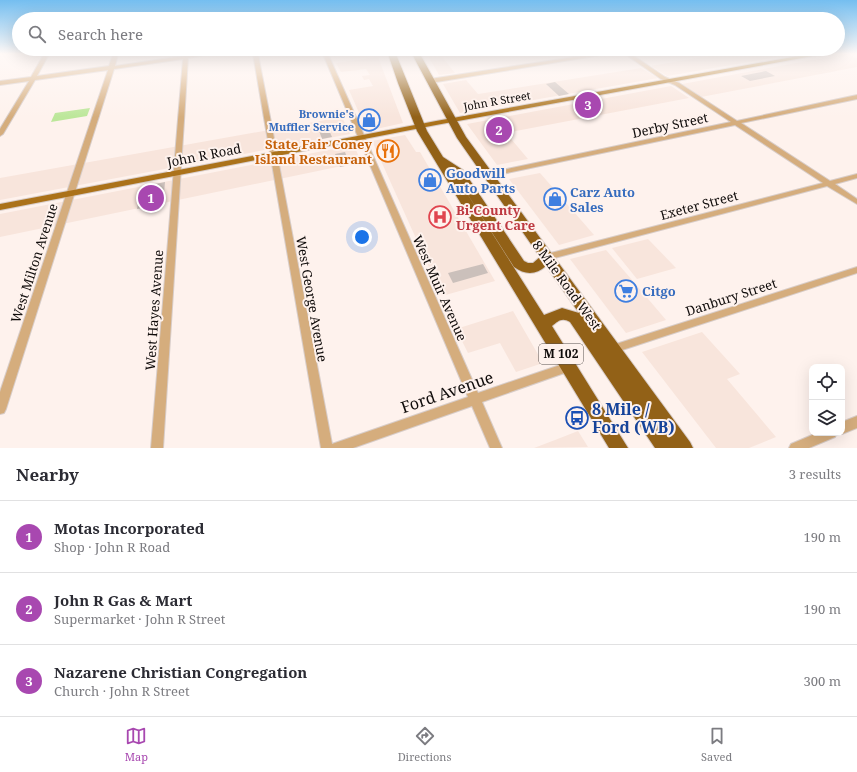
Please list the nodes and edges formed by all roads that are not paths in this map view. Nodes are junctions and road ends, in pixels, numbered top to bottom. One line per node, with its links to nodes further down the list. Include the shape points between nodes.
1 (35, 75): 13 (street)
2 (55, 75): 13 (street)
3 (109, 75): 31 (street, West Milton Avenue)
4 (184, 75): 27 (street, West Hayes Avenue)
5 (259, 75): 25 (street, West George Avenue)
6 (334, 75): 24 (street, West Muir Avenue)
7 (397, 75): 17 (highway)
8 (399, 75): 17 (highway)
9 (427, 75): 14 (highway, 8 Mile Road West)
10 (469, 75): 14 (street)
11 (661, 75): 15 (street)
12 (704, 75): 15 (main road, John R Street)
13 (33, 78): 16 (street); 23 (street)
14 (430, 81): 19 (highway, 8 Mile Road West)
15 (670, 81): 19 (main road, John R Street); 21 (street)
16 (0, 83)
17 (402, 84): 22 (highway, M 102)
18 (857, 97): 21 (street, Derby Street)
19 (451, 120): 20 (main road, John R Street); 28 (highway, 8 Mile Road West)
20 (436, 123): 22 (main road, John R Road)
21 (736, 123): 28 (street, Derby Street); 30 (street)
22 (419, 126): 24 (main road, John R Road); 26 (highway, M 102)
23 (0, 134)
24 (360, 138): 25 (main road, John R Road); 39 (street, West Muir Avenue)
25 (273, 155): 27 (main road, John R Road); 45 (street, West George Avenue)
26 (438, 156): 34 (highway, via 459,172 519,264 524,268 534,268 541,265); 36 (highway, M 102)
27 (176, 173): 31 (main road, John R Road); 44 (street, West Hayes Avenue)
28 (488, 175): 34 (highway, 8 Mile Road West)
29 (857, 176): 30 (street, Exeter Street)
30 (828, 183): 32 (street); 34 (street, Exeter Street)
31 (70, 194): 33 (main road, John R Road); 40 (street, West Milton Avenue)
32 (857, 202)
33 (0, 207)
34 (547, 257): 37 (highway, 8 Mile Road West)
35 (857, 270): 37 (street, Danbury Street)
36 (543, 325): 38 (highway, M 102); 49 (highway, via 560,313 575,318)
37 (613, 349): 50 (highway, 8 Mile Road West)
38 (569, 367): 39 (street, Ford Avenue); 48 (highway, M 102)
39 (475, 399): 46 (street, Ford Avenue); 47 (street, West Muir Avenue)
40 (0, 409)
41 (857, 422): 42 (street)
42 (845, 427)
43 (824, 436): 51 (street)
44 (157, 448)
45 (327, 448)
46 (336, 448)
47 (496, 448)
48 (619, 448)
49 (666, 448)
50 (684, 448)
51 (795, 448)

